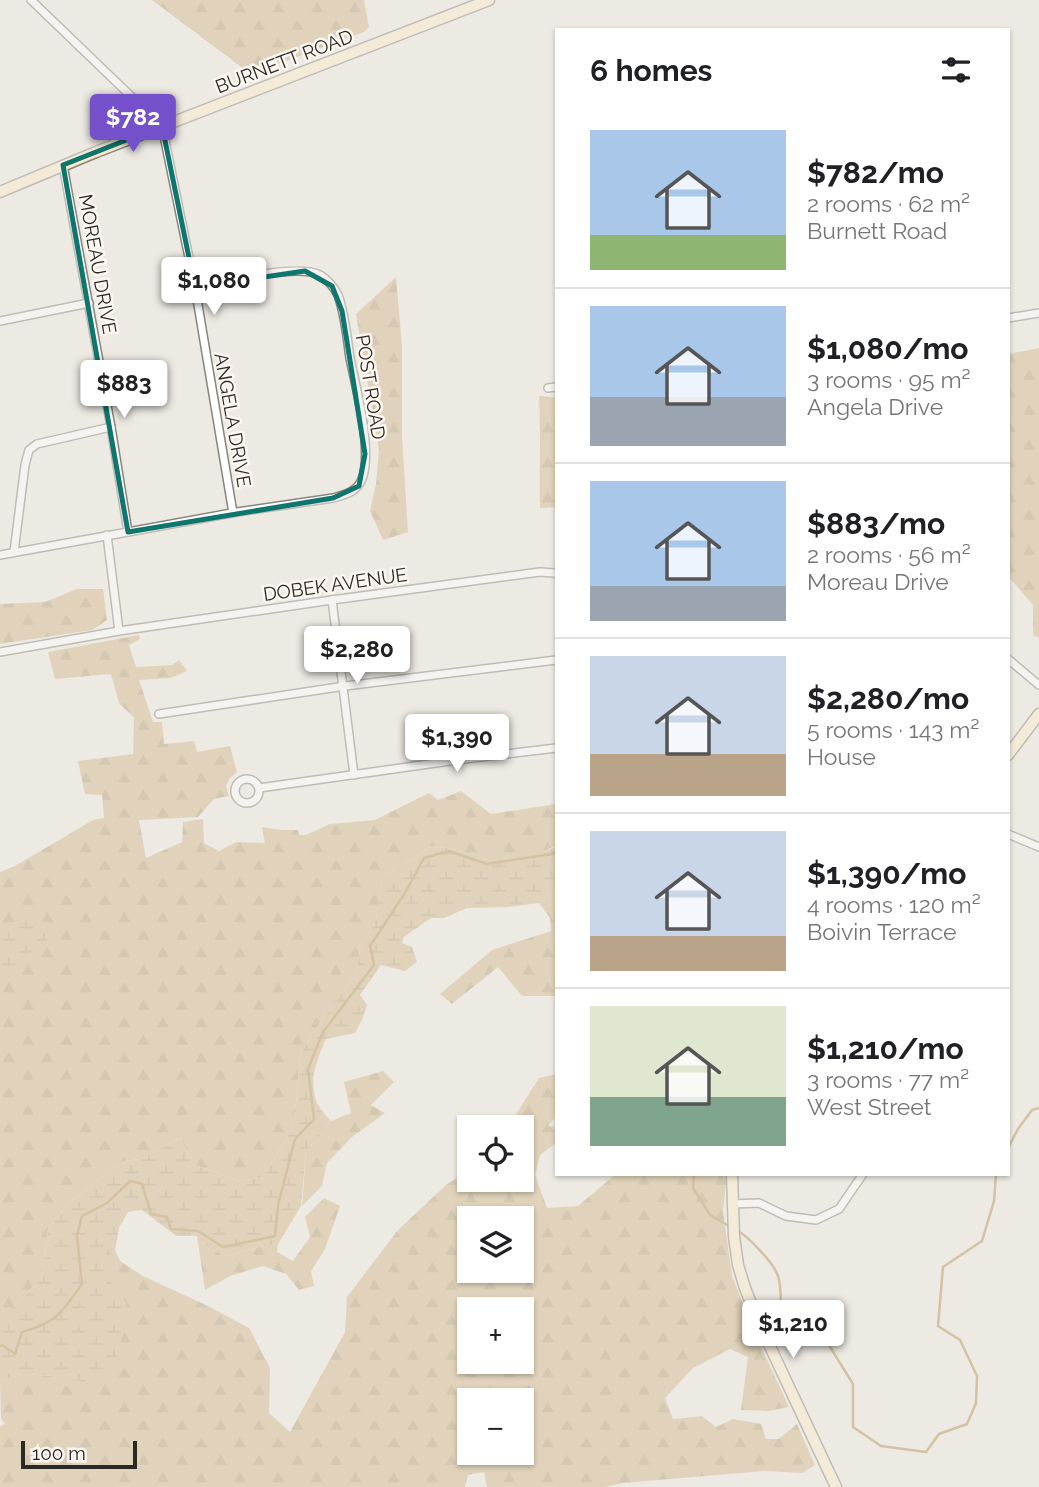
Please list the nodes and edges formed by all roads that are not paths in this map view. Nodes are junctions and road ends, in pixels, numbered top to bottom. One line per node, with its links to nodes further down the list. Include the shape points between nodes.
1 (31, 0): 3 (street)
2 (489, 0): 3 (main road, BURNETT ROAD)
3 (162, 126): 4 (main road, BURNETT ROAD); 6 (street, ANGELA DRIVE)
4 (63, 165): 5 (main road, BURNETT ROAD); 7 (street, MOREAU DRIVE)
5 (0, 192)
6 (195, 287): 12 (street, ANGELA DRIVE); 12 (street, POST ROAD, via 293,272 324,278 336,290 340,304 362,421 365,469 355,489 333,498)
7 (89, 303): 10 (street); 11 (street, MOREAU DRIVE)
8 (1039, 313): 9 (street)
9 (1010, 318)
10 (0, 321)
11 (111, 427): 13 (street, MOREAU DRIVE); 15 (street, via 37,444 29,450)
12 (233, 513): 13 (street, POST ROAD)
13 (128, 532): 14 (street)
14 (107, 536): 15 (street); 19 (street)
15 (14, 552): 16 (street)
16 (0, 555)
17 (555, 574): 18 (street, DOBEK AVENUE, via 540,572)
18 (332, 600): 19 (street, DOBEK AVENUE); 24 (street)
19 (119, 631): 20 (street, DOBEK AVENUE)
20 (0, 652)
21 (555, 660): 24 (street)
22 (1010, 661): 23 (street)
23 (1039, 685)
24 (343, 687): 25 (street); 29 (street)
25 (159, 714)
26 (1039, 714): 28 (main road)
27 (555, 748): 29 (street)
28 (1010, 752)
29 (354, 775): 30 (street)
30 (259, 789)
31 (1010, 835): 32 (street)
32 (1039, 847)
33 (732, 1176): 35 (main road)
34 (862, 1176): 35 (street, via 839,1209 816,1220 786,1216 759,1203)
35 (732, 1204): 36 (main road, via 745,1288)
36 (836, 1487)

